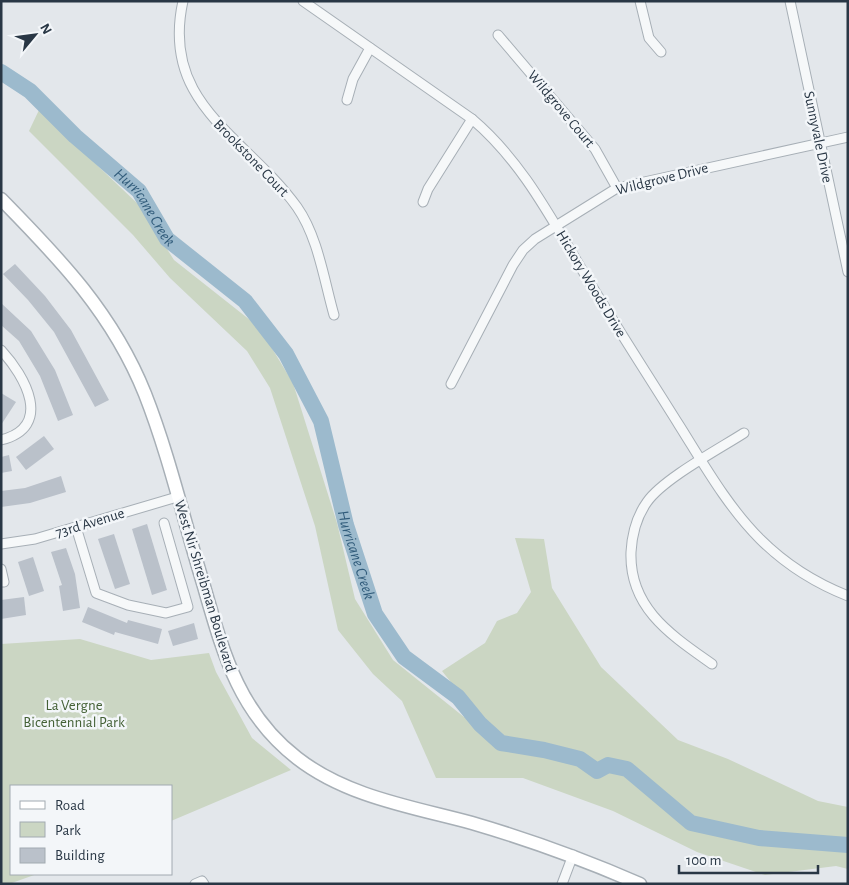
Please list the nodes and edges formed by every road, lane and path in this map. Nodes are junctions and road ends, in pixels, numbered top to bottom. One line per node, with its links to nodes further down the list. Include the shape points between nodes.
1 (183, 1): 17 (street, Brookstone Court, via 179,20 180,51 192,90 203,108 298,208 312,237)
2 (303, 1): 6 (street, Hickory Woods Drive)
3 (640, 1): 7 (street, via 649,38)
4 (790, 1): 11 (street, Sunnyvale Drive)
5 (498, 35): 12 (street, Wildgrove Court, via 595,149)
6 (370, 48): 8 (street, via 353,79); 9 (street, Hickory Woods Drive)
7 (661, 52)
8 (347, 100)
9 (472, 119): 14 (street); 15 (street, Hickory Woods Drive, via 512,158)
10 (848, 137): 11 (street, Wildgrove Drive)
11 (819, 143): 12 (street, Wildgrove Drive); 16 (street, Sunnyvale Drive)
12 (617, 188): 15 (street, Wildgrove Drive)
13 (1, 199): 23 (main road, West Nir Shreibman Boulevard, via 63,262 109,323 145,394)
14 (423, 202)
15 (556, 226): 19 (street, Wildgrove Drive, via 523,250 513,265); 22 (street, Hickory Woods Drive)
16 (848, 272)
17 (334, 315)
18 (1, 350): 21 (street, via 24,382 32,405 24,428)
19 (451, 384)
20 (744, 433): 22 (street)
21 (1, 440)
22 (702, 461): 29 (street, Hickory Woods Drive, via 759,538 803,574); 30 (street, via 670,481 648,501 634,530 631,562 638,594 648,611 666,631)
23 (177, 496): 25 (street, 73rd Avenue); 31 (main road, West Nir Shreibman Boulevard, via 222,650 239,691 263,726 298,759 335,782 374,796)
24 (164, 523): 25 (street, via 188,607 166,613 128,605 96,593)
25 (76, 527): 26 (street, 73rd Avenue, via 35,539)
26 (1, 544)
27 (1, 569): 28 (street, via 4,582)
28 (1, 582)
29 (848, 596)
30 (712, 664)
31 (572, 855): 34 (street); 35 (main road, West Nir Shreibman Boulevard)
32 (195, 884): 33 (street, via 202,881)
33 (204, 884)
34 (562, 884)
35 (640, 884)

